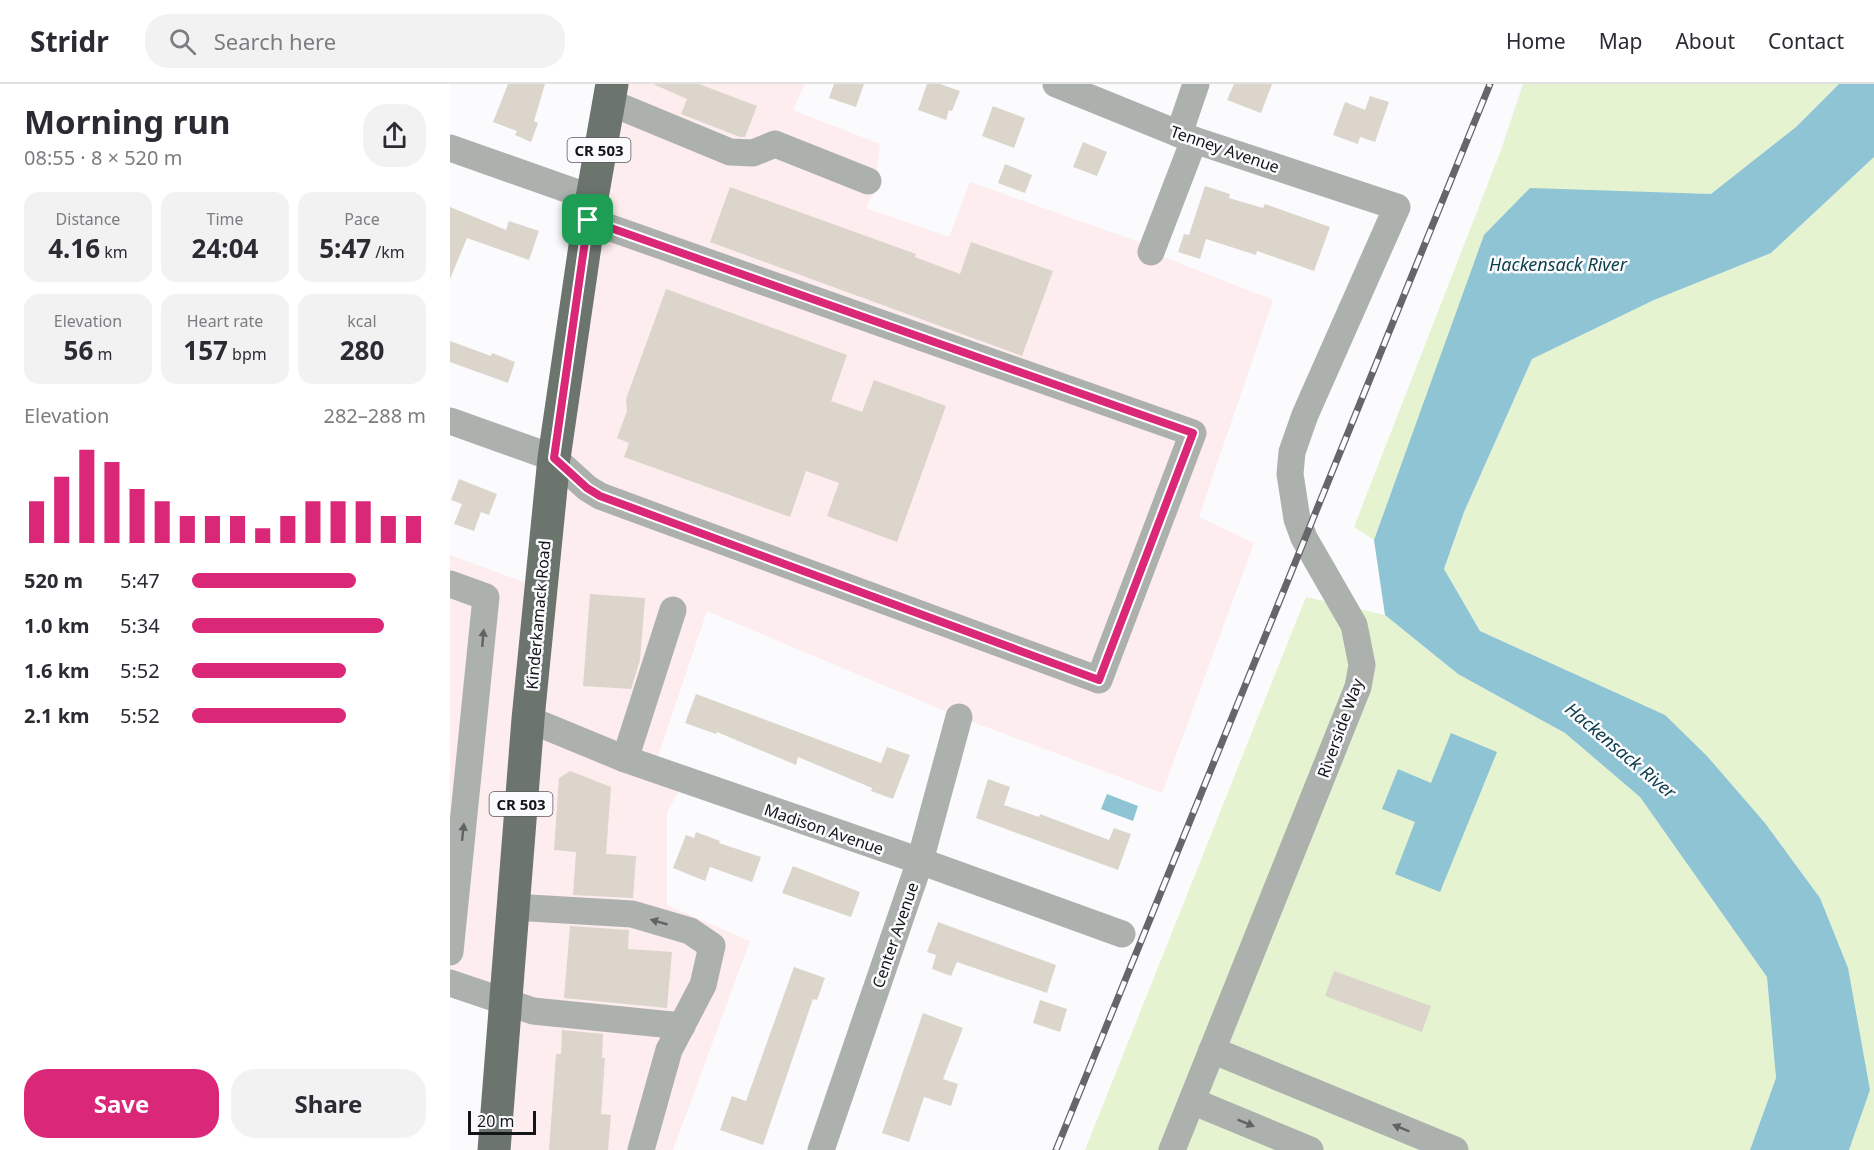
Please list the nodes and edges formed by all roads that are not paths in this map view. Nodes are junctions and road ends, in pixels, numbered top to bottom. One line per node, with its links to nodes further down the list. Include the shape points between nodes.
1 (1056, 84): 4 (street, Tenney Avenue)
2 (1196, 84): 4 (street)
3 (610, 93): 6 (street, via 730,152 753,153 775,144); 8 (main road, Kinderkamack Road / CR 503)
4 (1186, 137): 7 (street, Tenney Avenue); 9 (street)
5 (450, 148): 8 (street)
6 (868, 181)
7 (1397, 207): 24 (street, Riverside Way, via 1305,415 1292,452 1290,474 1304,538 1354,625 1362,665 1358,687)
8 (590, 209): 11 (main road, Kinderkamack Road / CR 503); 11 (street, via 1193,433 1099,680 600,496)
9 (1151, 252)
10 (450, 421): 11 (street)
11 (554, 458): 15 (main road, Kinderkamack Road / CR 503)
12 (450, 584): 20 (street, one-way to 12, via 486,597)
13 (673, 610): 16 (street)
14 (960, 717): 17 (street, Center Avenue)
15 (528, 719): 16 (street, Madison Avenue); 18 (main road, Kinderkamack Road / CR 503)
16 (625, 759): 17 (street, Madison Avenue)
17 (920, 861): 19 (street, Madison Avenue); 28 (street, Center Avenue)
18 (513, 908): 22 (main road, Kinderkamack Road / CR 503); 23 (street, one-way to 18, via 703,985 712,946 690,931 632,915)
19 (1122, 934)
20 (450, 952)
21 (450, 983): 22 (street)
22 (506, 1003): 23 (street, via 534,1011); 26 (main road, Kinderkamack Road / CR 503)
23 (682, 1026): 27 (street, via 669,1050)
24 (1212, 1050): 25 (street, Riverside Way); 31 (street, one-way to 24)
25 (1192, 1101): 29 (street, Riverside Way); 30 (street, one-way to 30)
26 (494, 1150)
27 (641, 1150)
28 (820, 1150)
29 (1172, 1150)
30 (1310, 1150)
31 (1455, 1150)

